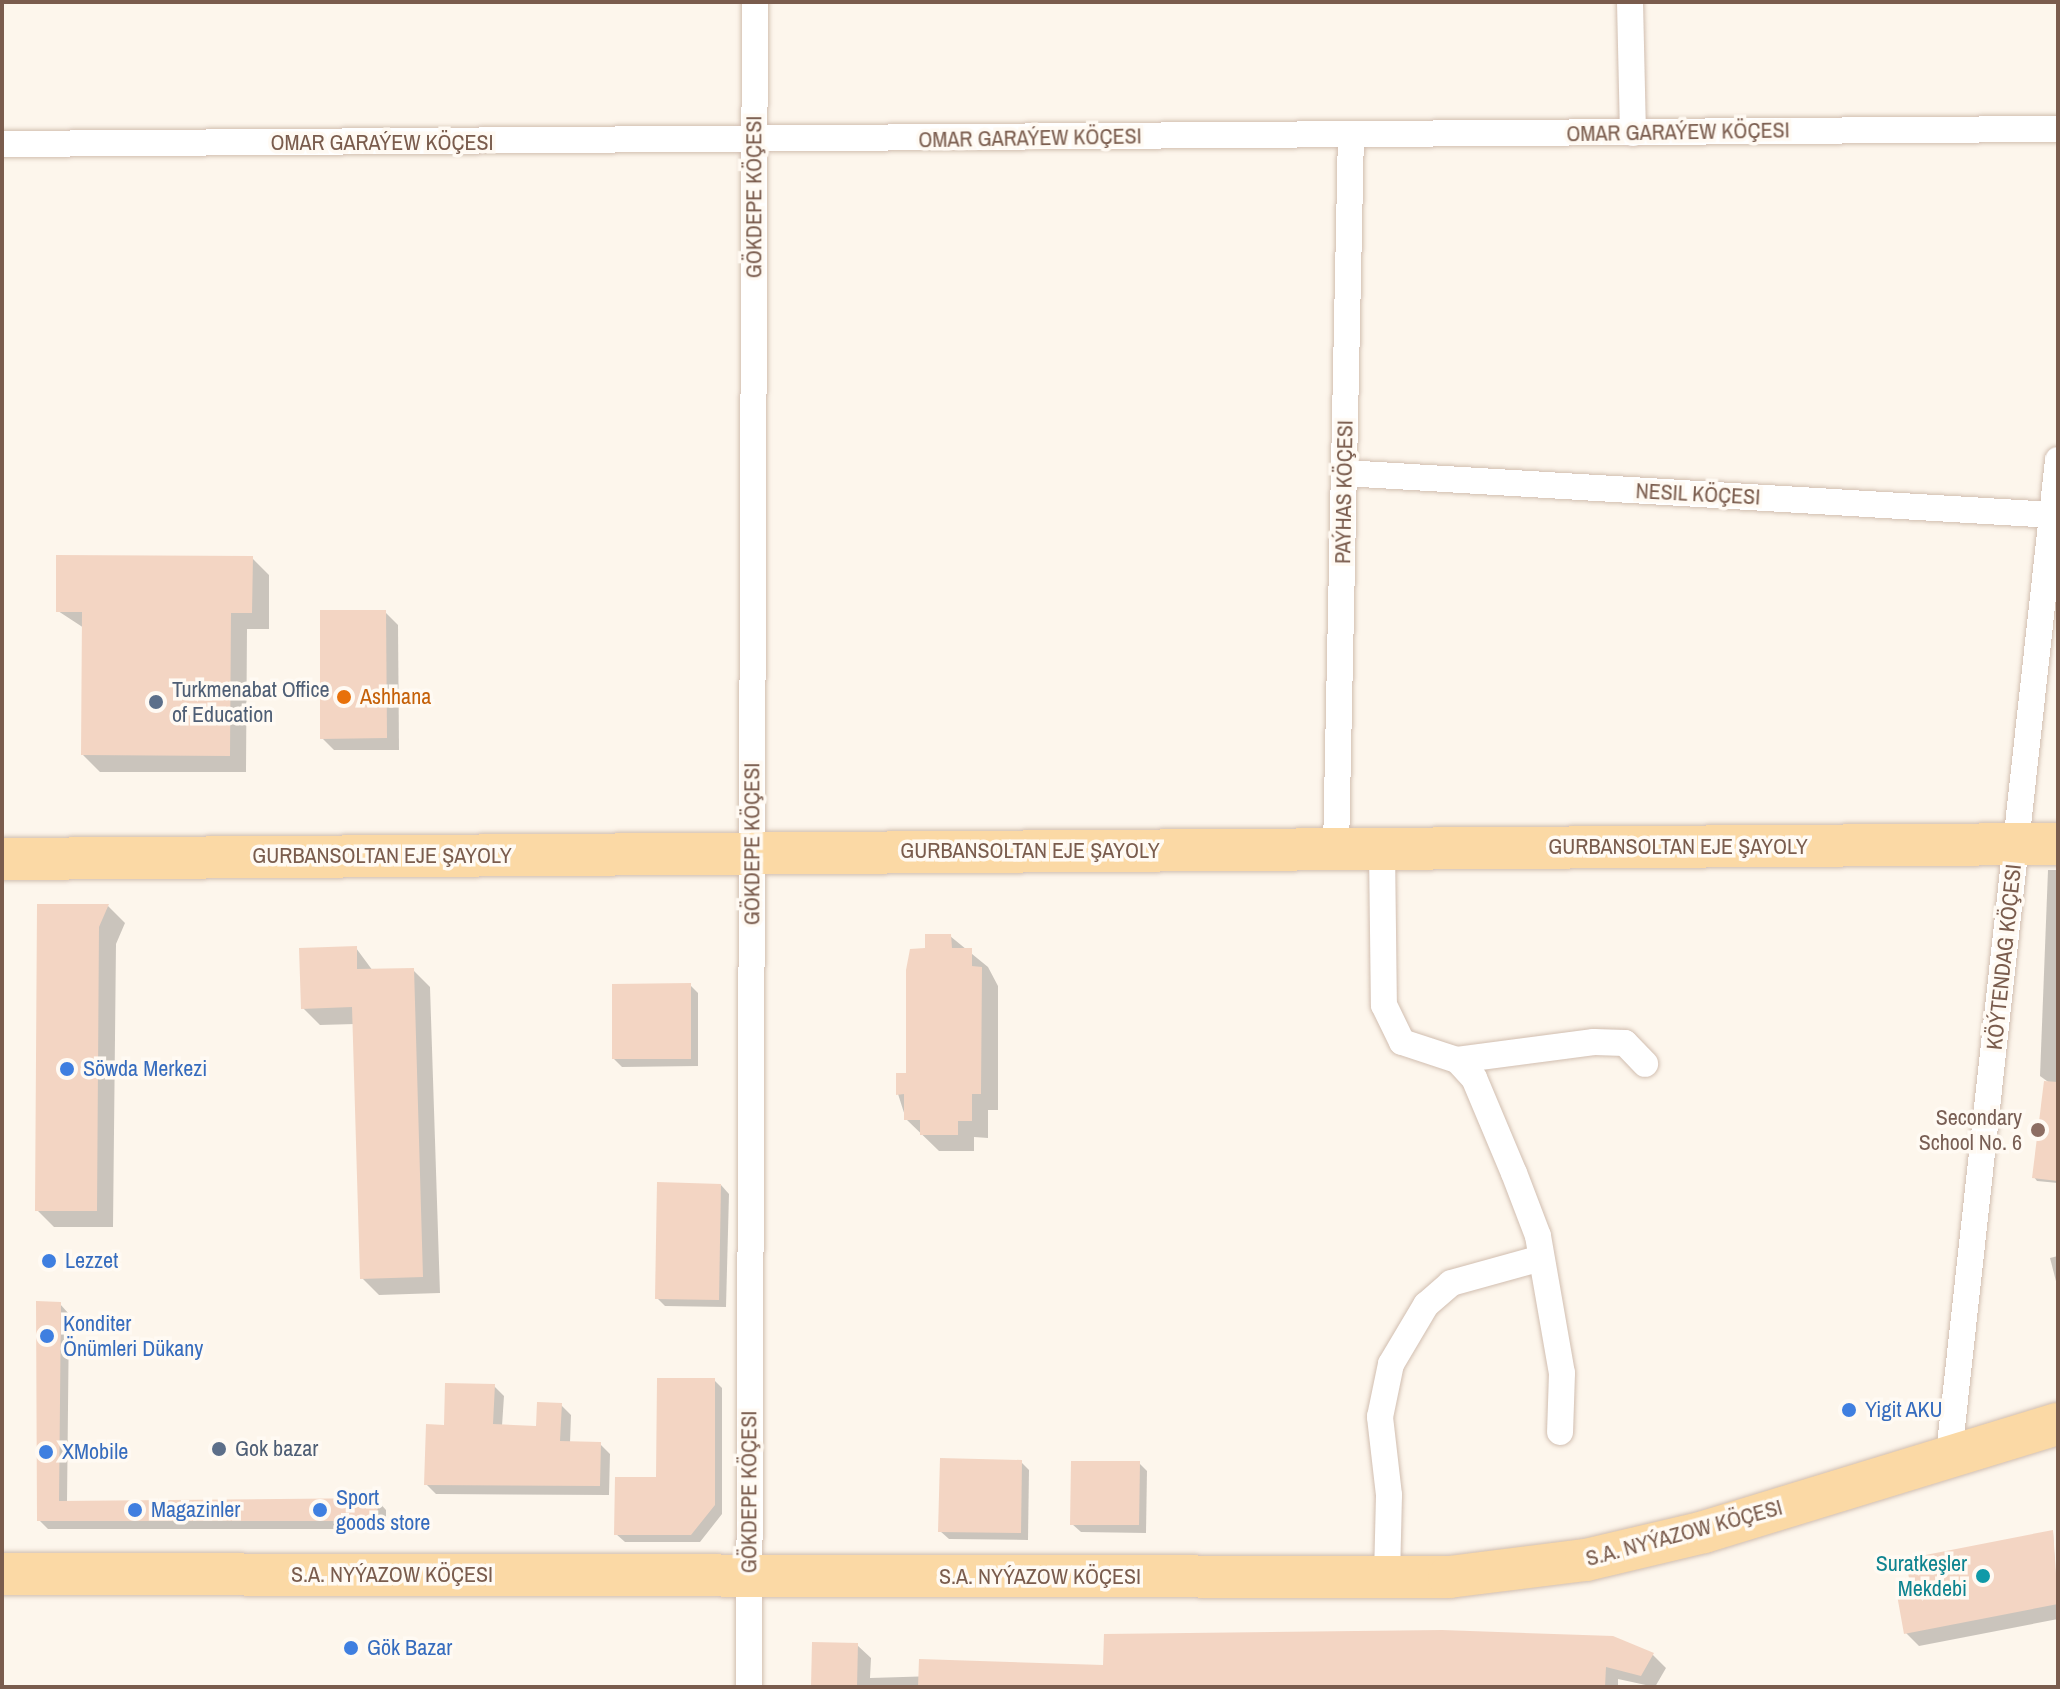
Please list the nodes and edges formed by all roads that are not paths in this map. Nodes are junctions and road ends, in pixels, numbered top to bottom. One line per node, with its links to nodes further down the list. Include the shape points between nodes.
1 (755, 2): 6 (street, GÖKDEPE KÖÇESI)
2 (1630, 2): 4 (street)
3 (2058, 129): 4 (street, OMAR GARAÝEW KÖÇESI)
4 (1633, 133): 5 (street, OMAR GARAÝEW KÖÇESI)
5 (1351, 135): 6 (street, OMAR GARAÝEW KÖÇESI); 9 (street, PAÝHAS KÖÇESI)
6 (755, 141): 7 (street, OMAR GARAÝEW KÖÇESI); 15 (street, GÖKDEPE KÖÇESI)
7 (2, 144)
8 (2058, 460): 10 (street, KÖÝTENDAG KÖÇESI)
9 (1344, 473): 10 (street, NESIL KÖÇESI); 13 (street, PAÝHAS KÖÇESI)
10 (2052, 515): 11 (street, KÖÝTENDAG KÖÇESI)
11 (2016, 844): 12 (main road, GURBANSOLTAN EJE ŞAYOLY); 14 (main road, GURBANSOLTAN EJE ŞAYOLY); 22 (street, KÖÝTENDAG KÖÇESI)
12 (2058, 844)
13 (1336, 849): 14 (main road, GURBANSOLTAN EJE ŞAYOLY); 15 (main road, GURBANSOLTAN EJE ŞAYOLY)
14 (1382, 849): 17 (street, via 1384,1005 1391,1026 1413,1049)
15 (752, 854): 16 (main road, GURBANSOLTAN EJE ŞAYOLY); 24 (street, GÖKDEPE KÖÇESI)
16 (2, 859)
17 (1457, 1060): 18 (street, via 1594,1042 1625,1043); 19 (street, via 1474,1078 1514,1173)
18 (1645, 1064)
19 (1541, 1258): 21 (street, via 1562,1373); 25 (street, via 1451,1283 1426,1305 1391,1364 1380,1417 1389,1495)
20 (2058, 1424): 22 (main road, S.A. NYÝAZOW KÖÇESI)
21 (1560, 1432)
22 (1949, 1454): 25 (main road, S.A. NYÝAZOW KÖÇESI, via 1704,1532 1586,1560)
23 (2, 1574): 24 (main road, S.A. NYÝAZOW KÖÇESI)
24 (749, 1577): 25 (main road, S.A. NYÝAZOW KÖÇESI); 26 (street, GÖKDEPE KÖÇESI)
25 (1387, 1577)
26 (749, 1687)

